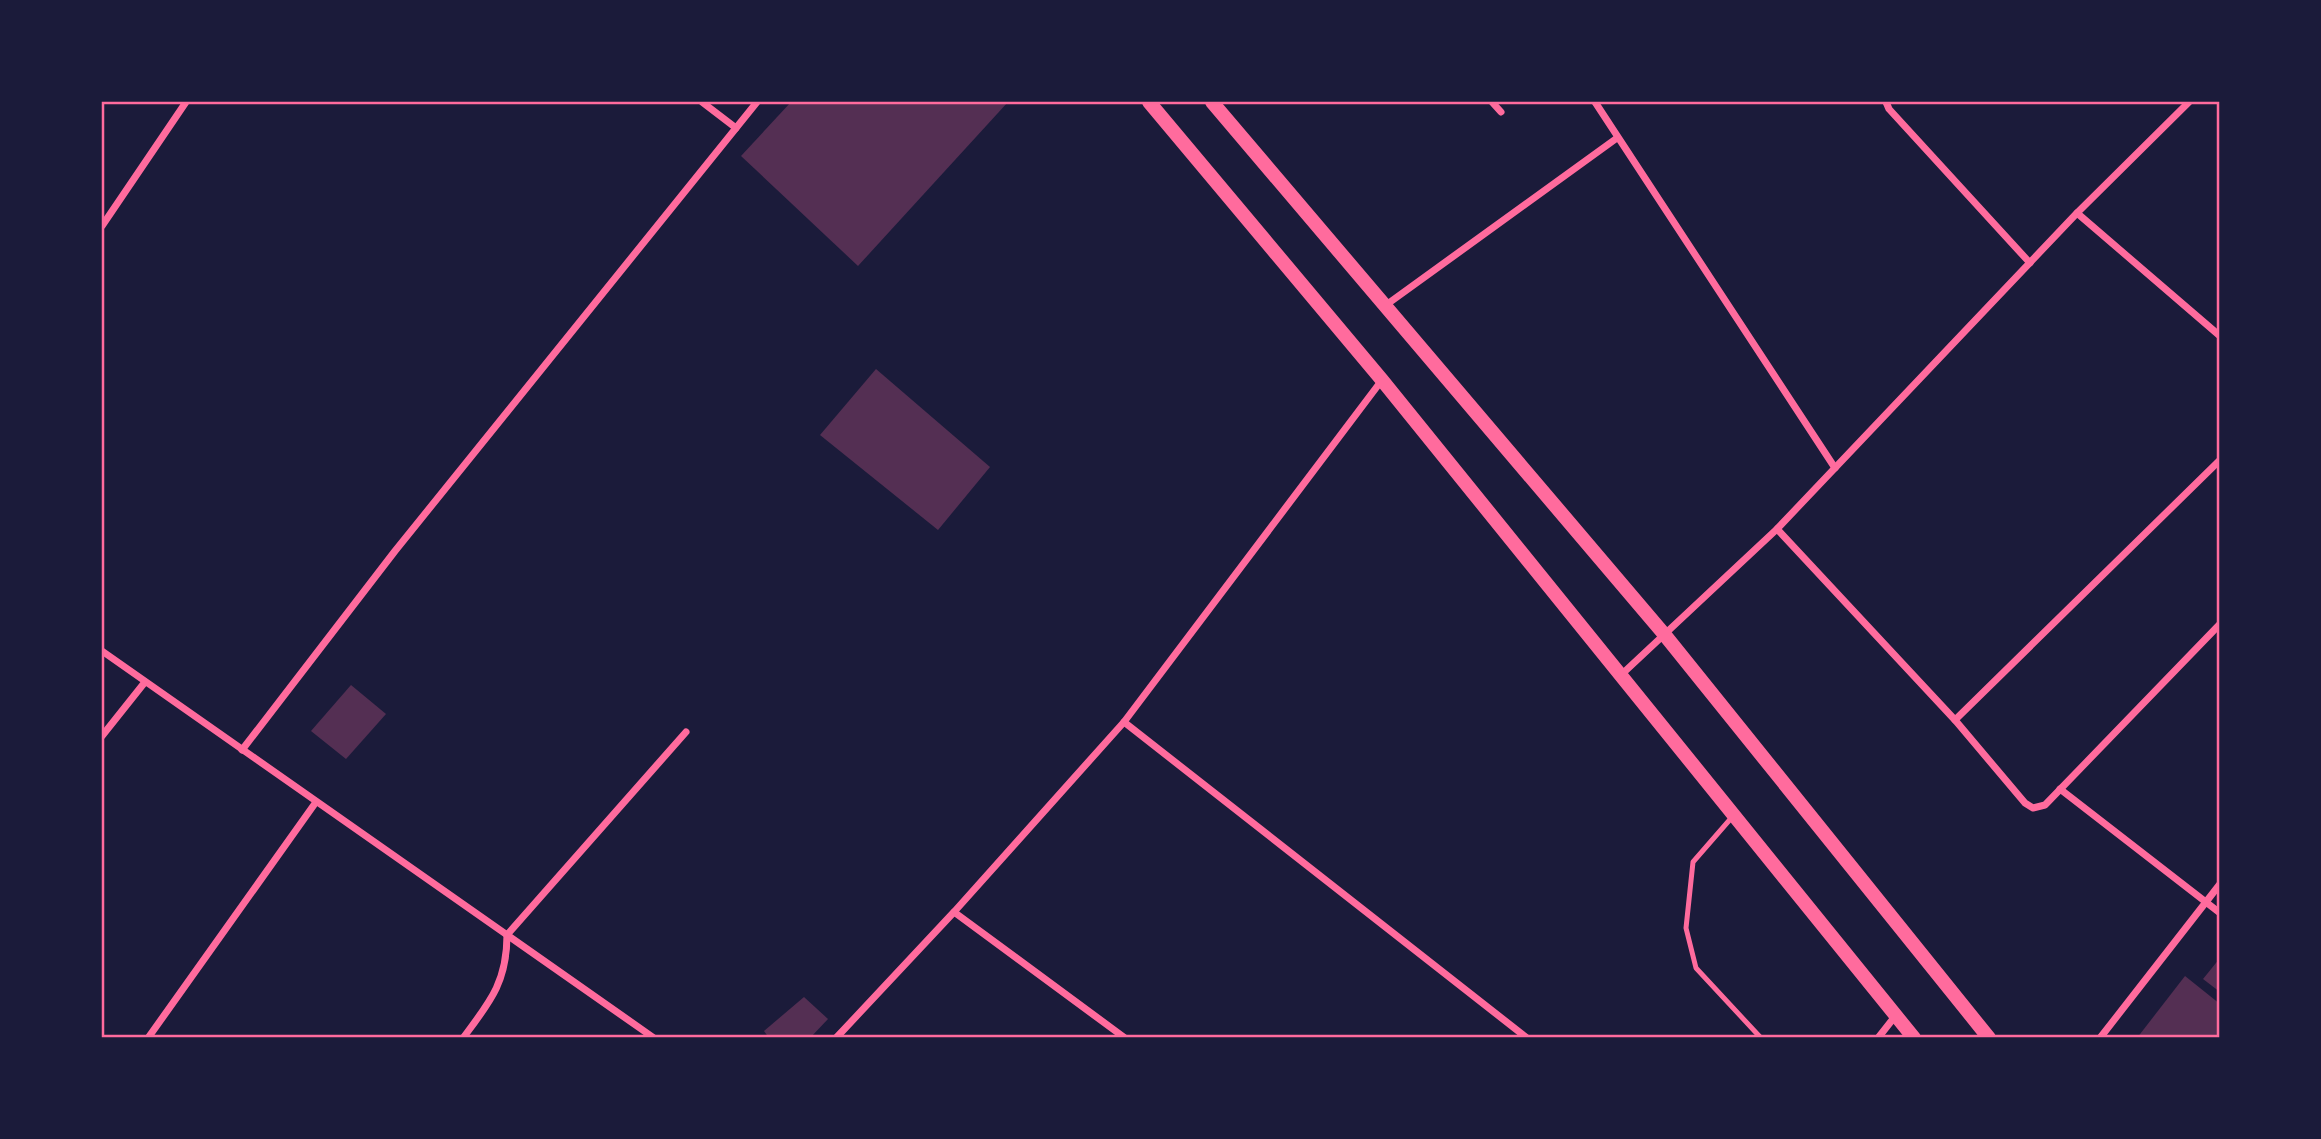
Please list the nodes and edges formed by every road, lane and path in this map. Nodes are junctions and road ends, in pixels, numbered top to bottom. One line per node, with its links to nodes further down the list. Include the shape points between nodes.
1 (174, 102): 10 (street)
2 (702, 102): 12 (street)
3 (757, 102): 12 (street)
4 (1149, 102): 19 (main road)
5 (1212, 102): 17 (main road)
6 (1492, 102): 11 (street)
7 (1595, 102): 13 (street)
8 (1886, 102): 16 (street)
9 (2189, 102): 14 (street)
10 (184, 104): 15 (street)
11 (1501, 112)
12 (736, 128): 32 (street, via 395,551)
13 (1617, 138): 17 (street); 21 (street)
14 (2077, 213): 16 (street); 18 (street)
15 (102, 226)
16 (2030, 263): 21 (street)
17 (1386, 305): 24 (main road)
18 (2220, 336)
19 (1382, 380): 26 (main road); 29 (street)
20 (2220, 460): 28 (street)
21 (1835, 468): 22 (street)
22 (1777, 529): 24 (street); 28 (street)
23 (2220, 624): 33 (street)
24 (1664, 635): 26 (street); 51 (main road)
25 (102, 652): 27 (street)
26 (1621, 675): 35 (main road)
27 (145, 682): 31 (street); 32 (street)
28 (1955, 720): 33 (street, via 2025,803 2033,808 2045,806)
29 (1124, 722): 38 (street); 47 (street)
30 (686, 732): 40 (street)
31 (102, 736)
32 (242, 750): 34 (street)
33 (2060, 789): 37 (street)
34 (316, 802): 40 (street); 42 (street)
35 (1734, 815): 41 (main road); 48 (lane, via 1693,862 1686,928 1696,968)
36 (2220, 884): 37 (street)
37 (2206, 902): 39 (street); 52 (street)
38 (954, 912): 45 (street); 46 (street)
39 (2220, 913)
40 (507, 935): 43 (street, via 504,972); 44 (street)
41 (1896, 1015): 49 (street); 50 (main road)
42 (148, 1038)
43 (463, 1038)
44 (654, 1038)
45 (836, 1038)
46 (1125, 1038)
47 (1527, 1038)
48 (1760, 1038)
49 (1878, 1038)
50 (1914, 1038)
51 (1989, 1038)
52 (2100, 1038)

